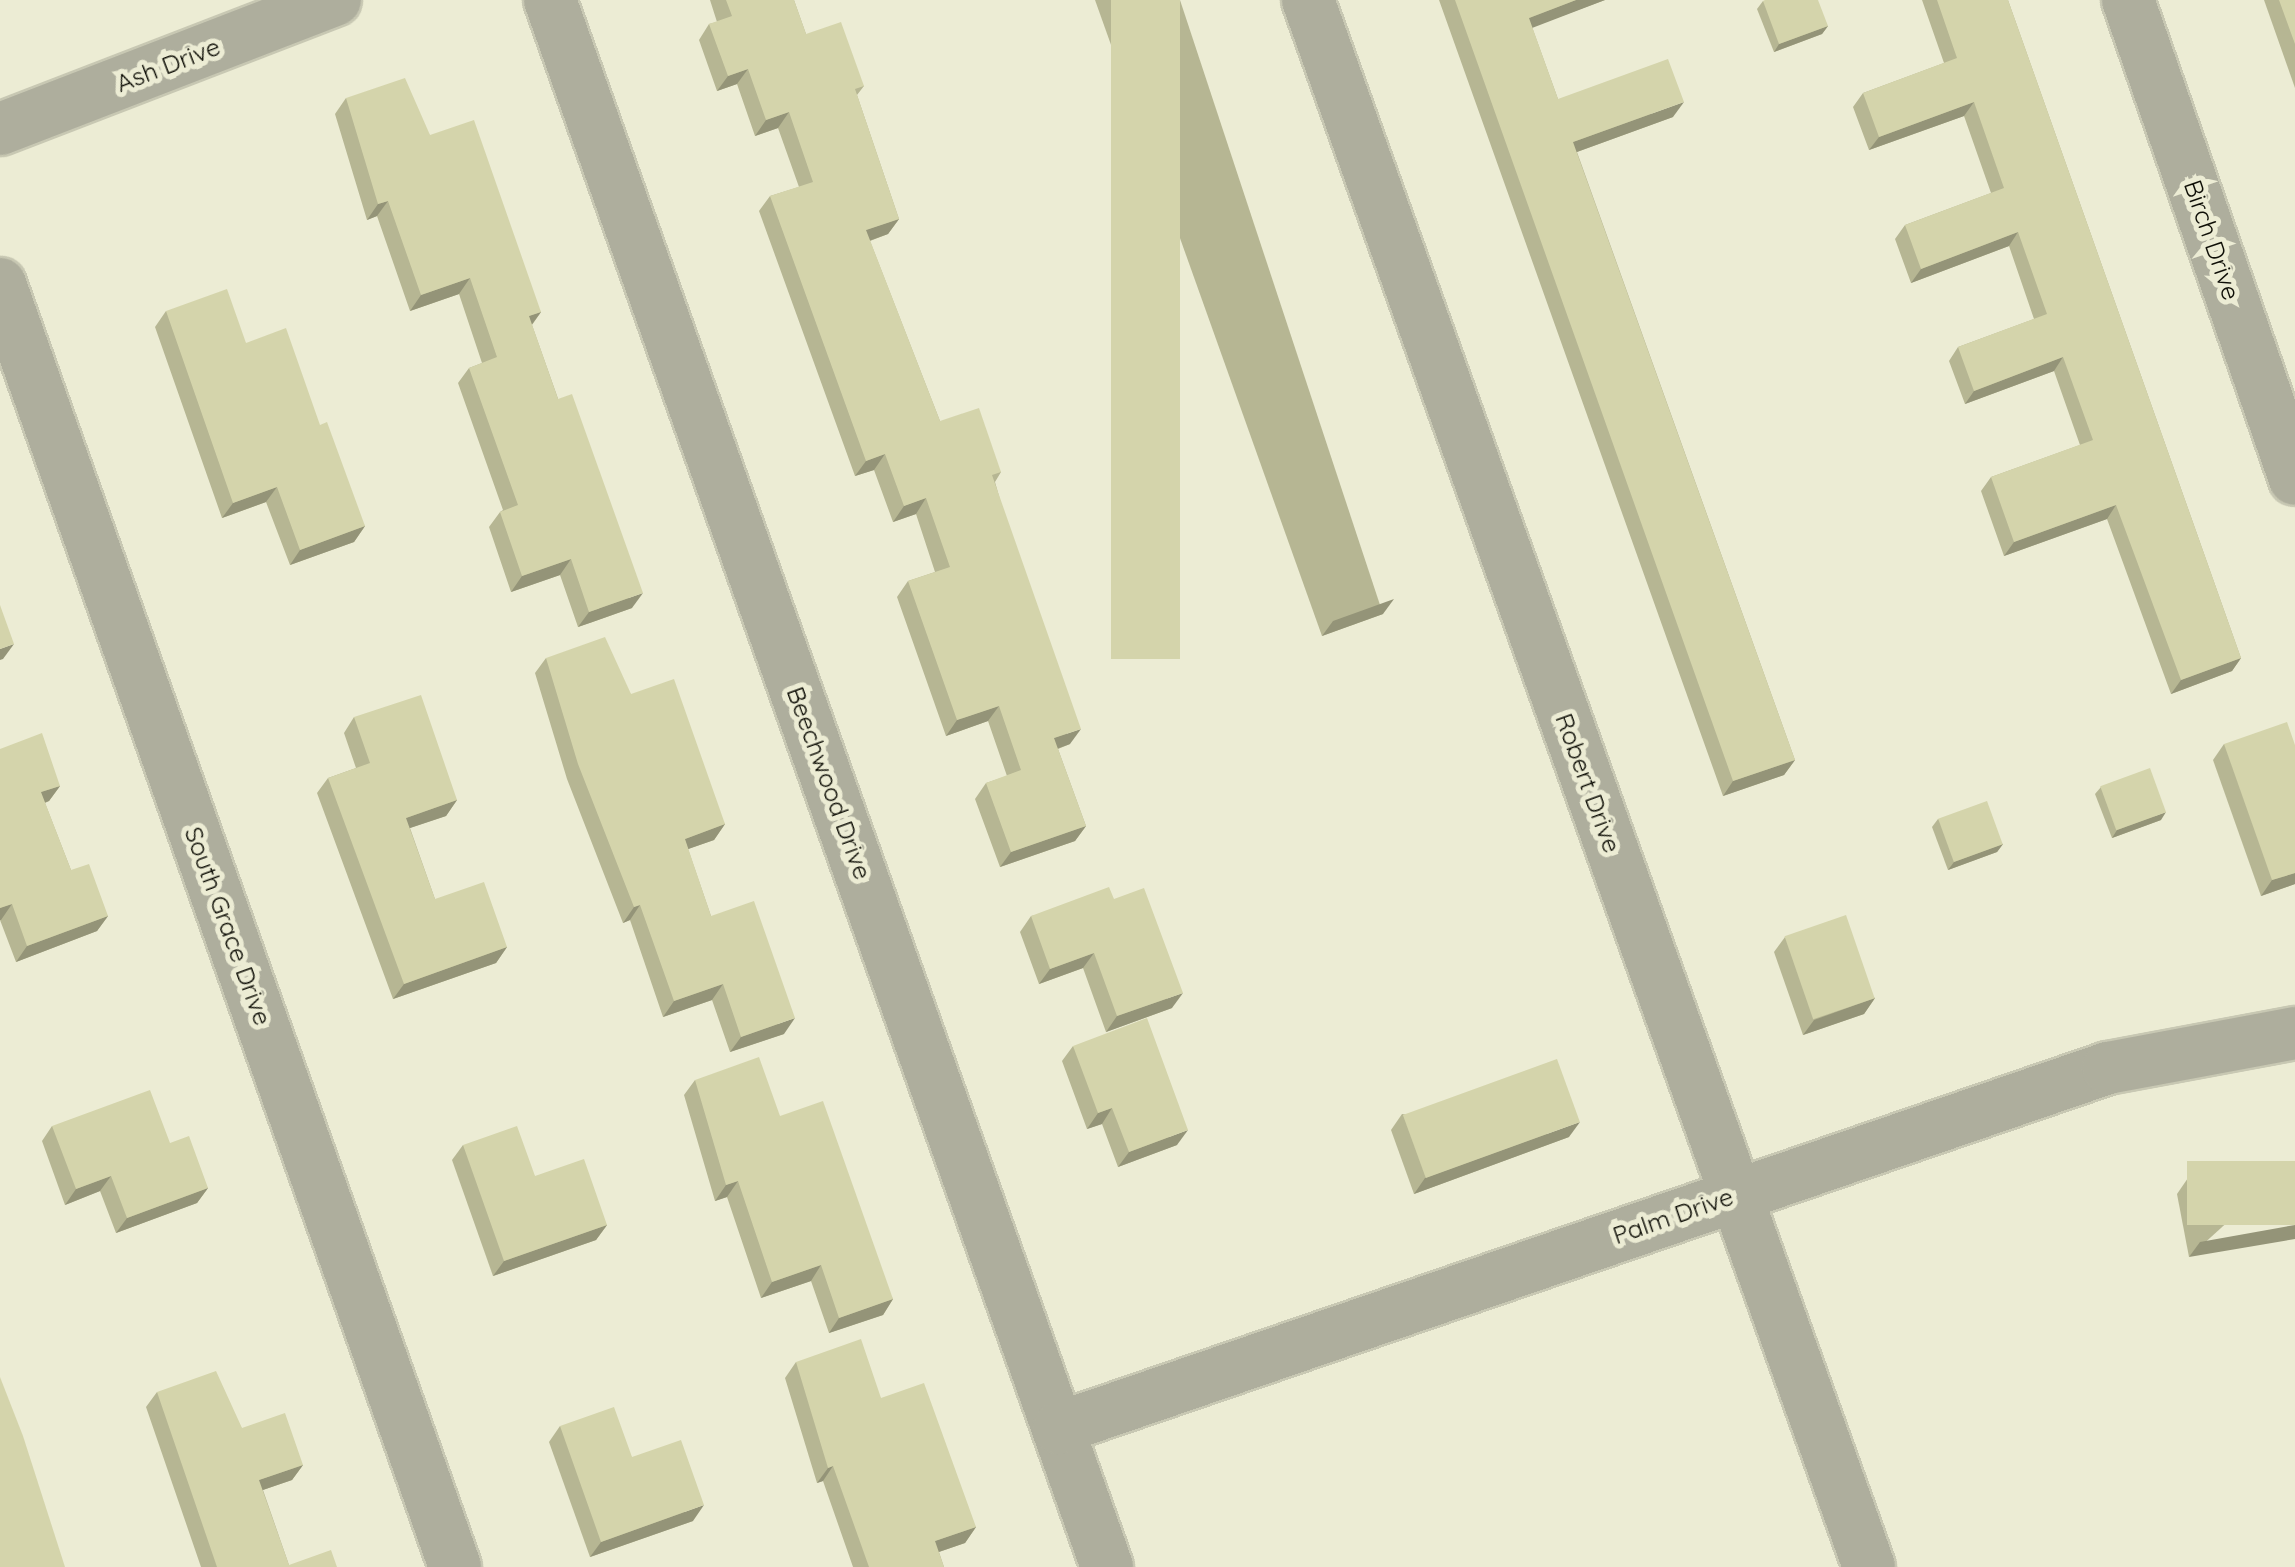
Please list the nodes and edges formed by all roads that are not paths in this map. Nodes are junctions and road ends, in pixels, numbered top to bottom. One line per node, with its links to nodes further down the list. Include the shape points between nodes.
1 (335, 0): 5 (street, Ash Drive)
2 (550, 0): 10 (street, Beechwood Drive)
3 (1308, 0): 9 (street, Robert Drive)
4 (2128, 0): 7 (street, Birch Drive)
5 (0, 130)
6 (0, 284): 11 (street, South Grace Drive)
7 (2295, 479)
8 (2295, 1034): 9 (street, Palm Drive, via 2108,1068)
9 (1736, 1194): 10 (street, Palm Drive); 13 (street, Robert Drive)
10 (1059, 1428): 12 (street, Beechwood Drive)
11 (455, 1567)
12 (1107, 1567)
13 (1869, 1567)

